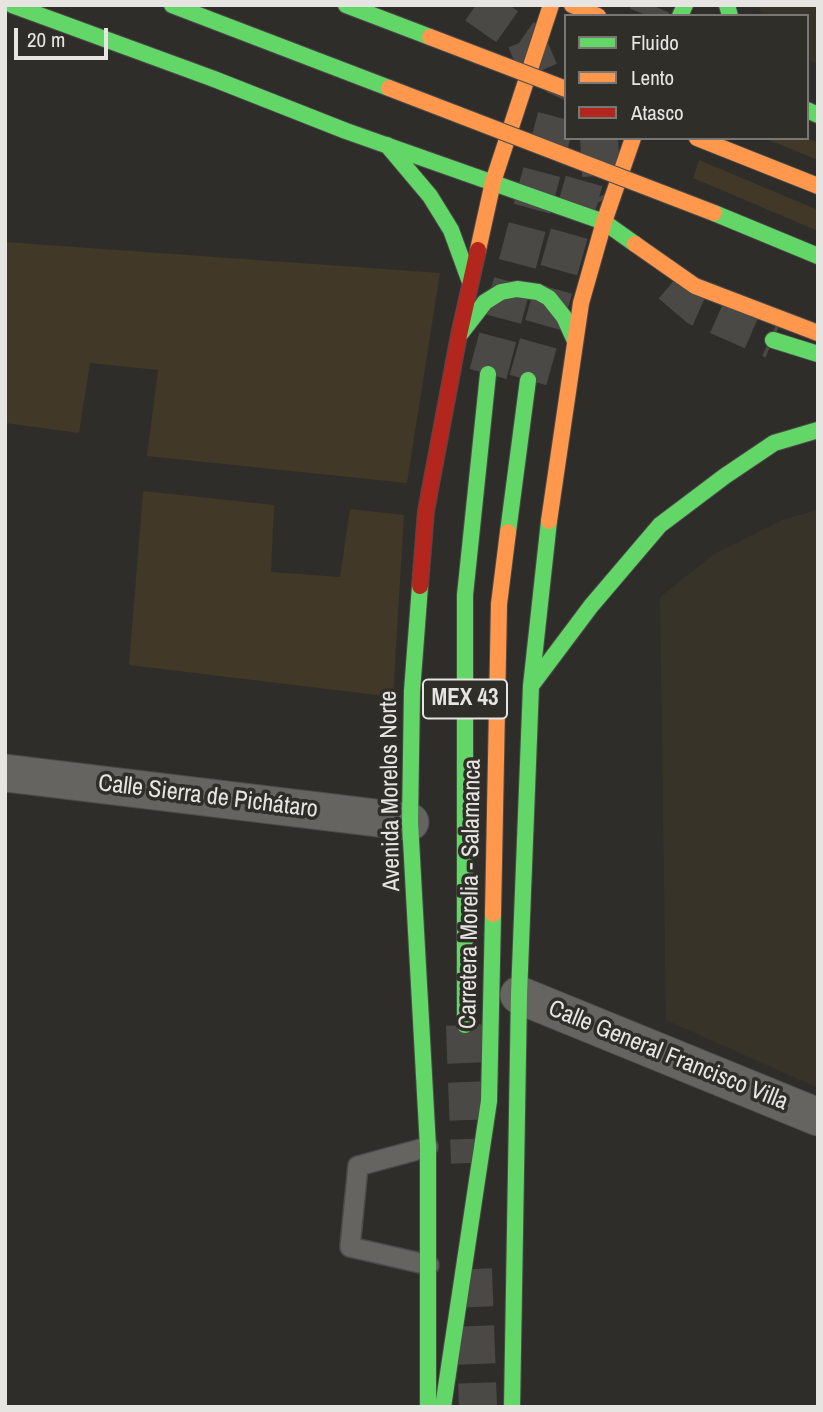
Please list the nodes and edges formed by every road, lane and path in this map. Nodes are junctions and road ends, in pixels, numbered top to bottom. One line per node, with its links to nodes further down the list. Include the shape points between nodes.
1 (12, 5): 10 (main road)
2 (172, 5): 14 (main road, bridge)
3 (346, 5): 7 (main road, bridge)
4 (551, 5): 11 (main road, Avenida Morelos Norte)
5 (572, 5): 6 (main road)
6 (593, 14)
7 (564, 88)
8 (632, 140): 13 (main road)
9 (702, 140): 12 (main road)
10 (387, 145): 11 (main road); 15 (main road, via 430,196 451,230)
11 (493, 182): 13 (main road); 15 (main road, Avenida Morelos Norte)
12 (818, 186)
13 (604, 222): 16 (main road, via 695,286); 19 (main road)
14 (818, 256)
15 (470, 282): 17 (main road, Avenida Morelos Norte)
16 (818, 333)
17 (458, 335): 19 (main road, via 485,302 517,289 550,298); 26 (main road, Avenida Morelos Norte, via 426,511 412,691)
18 (773, 340): 20 (main road)
19 (575, 341): 24 (main road)
20 (818, 354)
21 (488, 374): 28 (main road, Carretera Morelia - Salamanca / MEX 43, via 465,595)
22 (528, 380): 33 (main road, Carretera Morelia - Salamanca / MEX 43, via 499,604 489,1101)
23 (818, 430): 24 (main road, via 774,443 660,525)
24 (531, 686): 27 (main road)
25 (5, 773): 26 (street, Calle Sierra de Pichátaro)
26 (410, 822): 30 (main road, Avenida Morelos Norte)
27 (519, 995): 29 (street, Calle General Francisco Villa); 34 (main road)
28 (465, 1025)
29 (818, 1116)
30 (428, 1147): 31 (main road, Avenida Morelos Norte); 31 (lane, via 358,1166 350,1247)
31 (429, 1265): 32 (main road, Avenida Morelos Norte)
32 (428, 1407)
33 (443, 1407)
34 (512, 1407)

